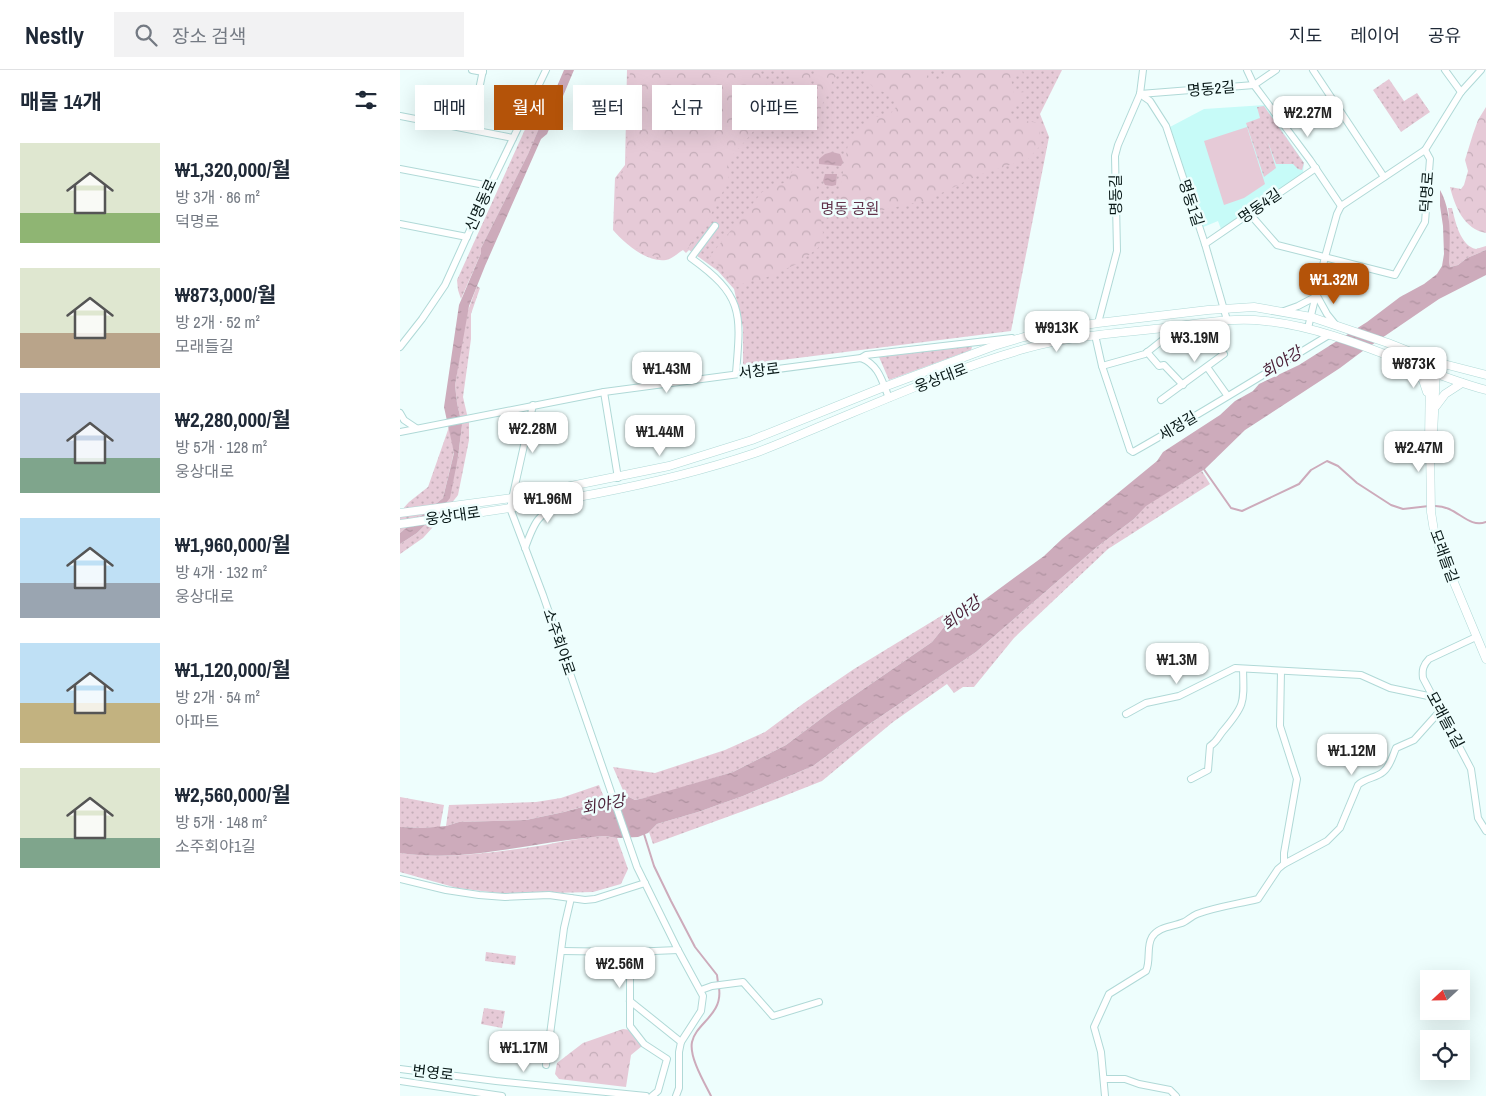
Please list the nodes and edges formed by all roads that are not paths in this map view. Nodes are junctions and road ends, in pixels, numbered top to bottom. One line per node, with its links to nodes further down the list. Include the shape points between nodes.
1 (472, 70): 9 (street)
2 (546, 70): 17 (street, 신명동로)
3 (1143, 70): 13 (street, 명동길)
4 (1247, 70): 11 (street)
5 (1276, 70): 11 (street, 명동2길)
6 (1313, 70): 21 (street)
7 (1445, 70): 12 (street)
8 (1482, 70): 12 (street, 덕명로)
9 (483, 71): 10 (street)
10 (480, 85)
11 (1254, 85): 13 (street, 명동2길); 19 (street)
12 (1461, 92): 18 (street, 덕명로)
13 (1140, 94): 28 (street, 명동1길, via 1150,101 1166,126); 36 (street, 명동길, via 1115,156 1118,252)
14 (400, 116): 15 (street)
15 (415, 119)
16 (476, 130): 17 (street)
17 (513, 138): 22 (street, 신명동로)
18 (1424, 150): 21 (street, 덕명로); 29 (street, 덕명로, via 1430,159 1425,222 1395,275)
19 (1316, 168): 23 (street); 24 (street, 명동4길)
20 (400, 169): 22 (street)
21 (1384, 177): 23 (street, 덕명로)
22 (490, 186): 27 (street, 신명동로)
23 (1341, 206): 29 (street)
24 (1249, 214): 28 (street, 명동4길); 29 (street, 덕명로, via 1277,245)
25 (400, 224): 27 (street)
26 (715, 226): 54 (street, via 691,258 716,277 734,304 740,330)
27 (467, 237): 41 (street, 신명동로, via 445,285)
28 (1205, 244): 31 (street, 명동1길)
29 (1325, 257): 30 (street)
30 (1317, 296): 32 (street); 33 (street); 37 (street)
31 (1224, 308): 32 (main road, 웅상대로); 34 (street, 명동1길); 36 (main road, 웅상대로)
32 (1284, 311): 33 (main road, 웅상대로)
33 (1310, 317): 37 (main road, 웅상대로); 39 (street)
34 (1227, 320): 35 (main road, 웅상대로); 39 (main road, 웅상대로, via 1265,320)
35 (1210, 322): 38 (main road, 웅상대로); 51 (street, via 1211,338 1224,354)
36 (1098, 323): 44 (main road, 웅상대로)
37 (1335, 324): 48 (main road, 웅상대로)
38 (1180, 326): 42 (main road, 웅상대로); 46 (street)
39 (1308, 328): 43 (main road, 웅상대로)
40 (400, 334): 41 (street)
41 (410, 335): 45 (street, 신명동로)
42 (1094, 335): 50 (street, 세정길); 63 (main road, 웅상대로, via 1026,348)
43 (1330, 335): 49 (main road, 웅상대로); 62 (street, 세정길)
44 (1024, 337): 47 (street, 서창로); 58 (main road, 웅상대로)
45 (400, 347)
46 (1148, 352): 50 (street); 57 (street, via 1159,366 1164,365)
47 (861, 358): 52 (street); 54 (street, 서창로)
48 (1433, 361): 53 (main road, 모래들길); 55 (main road, 웅상대로)
49 (1410, 365): 53 (main road, 웅상대로); 66 (main road, via 1423,380)
50 (1102, 366): 62 (street, 세정길, via 1133,452 1184,424)
51 (1206, 367): 57 (street); 62 (street)
52 (876, 368): 58 (street); 61 (street, via 877,382)
53 (1433, 373): 56 (main road, 웅상대로); 66 (main road, 모래들길)
54 (736, 374): 60 (street, 서창로)
55 (1486, 375)
56 (1462, 383): 59 (main road, 웅상대로); 66 (main road)
57 (1183, 385): 64 (street)
58 (884, 387): 61 (main road, 웅상대로); 63 (street)
59 (1486, 390)
60 (604, 392): 65 (street, 서창로); 70 (street)
61 (871, 392): 70 (main road, 웅상대로, via 752,440)
62 (1227, 395)
63 (890, 398): 72 (main road, 웅상대로, via 749,454 670,478)
64 (1161, 400)
65 (533, 405): 68 (street, 서창로); 71 (street)
66 (1432, 407): 77 (main road, 모래들길, via 1430,499 1434,532)
67 (400, 413): 68 (street)
68 (416, 428): 69 (street, 서창로)
69 (400, 432)
70 (618, 478): 71 (main road, 웅상대로)
71 (512, 498): 73 (street); 74 (main road, 웅상대로)
72 (568, 498): 73 (main road, 웅상대로); 76 (street, via 538,519)
73 (510, 508): 75 (main road, 웅상대로); 76 (street, 소주회야로)
74 (400, 513)
75 (400, 524)
76 (525, 548): 88 (street, 소주회야로)
77 (1476, 637): 78 (main road, 모래들길); 81 (street, 모래들1길, via 1437,654 1425,664 1423,678)
78 (1486, 660)
79 (1243, 669): 80 (street); 83 (street, via 1236,668 1179,696 1146,702); 84 (street, via 1244,697 1238,712 1210,746 1208,770)
80 (1281, 671): 81 (street, via 1361,675 1390,688); 86 (street, via 1280,726 1297,779)
81 (1433, 697): 82 (street, 모래들1길)
82 (1440, 711): 85 (street, 모래들1길, via 1471,769 1478,818); 86 (street, via 1414,740 1396,748 1382,773 1358,785 1346,818 1326,842)
83 (1126, 714)
84 (1191, 779)
85 (1486, 831)
86 (1284, 864): 100 (street, via 1258,898 1196,914 1155,933 1149,946 1146,971 1109,994 1094,1027)
87 (400, 879): 89 (street, via 479,895)
88 (645, 883): 89 (street, via 595,899); 90 (street)
89 (571, 898): 91 (street)
90 (678, 950): 92 (street); 93 (street)
91 (562, 951): 92 (street); 97 (street)
92 (630, 952): 94 (street)
93 (701, 990): 95 (street, via 742,982 774,1016); 96 (street, via 703,1008)
94 (630, 1001): 96 (street); 106 (street, via 630,1026 644,1044 666,1059 658,1091)
95 (818, 1002)
96 (681, 1042): 107 (street)
97 (546, 1065)
98 (400, 1069): 99 (street, 번영로)
99 (434, 1073): 102 (street, via 430,1078); 103 (street, 번영로)
100 (1104, 1080): 108 (street); 109 (street, via 1125,1079 1170,1090)
101 (400, 1081): 102 (street, 번영로)
102 (433, 1086): 104 (street, 번영로)
103 (619, 1095): 105 (street, 번영로)
104 (500, 1096)
105 (646, 1096)
106 (652, 1096)
107 (676, 1096)
108 (1105, 1096)
109 (1176, 1096)

